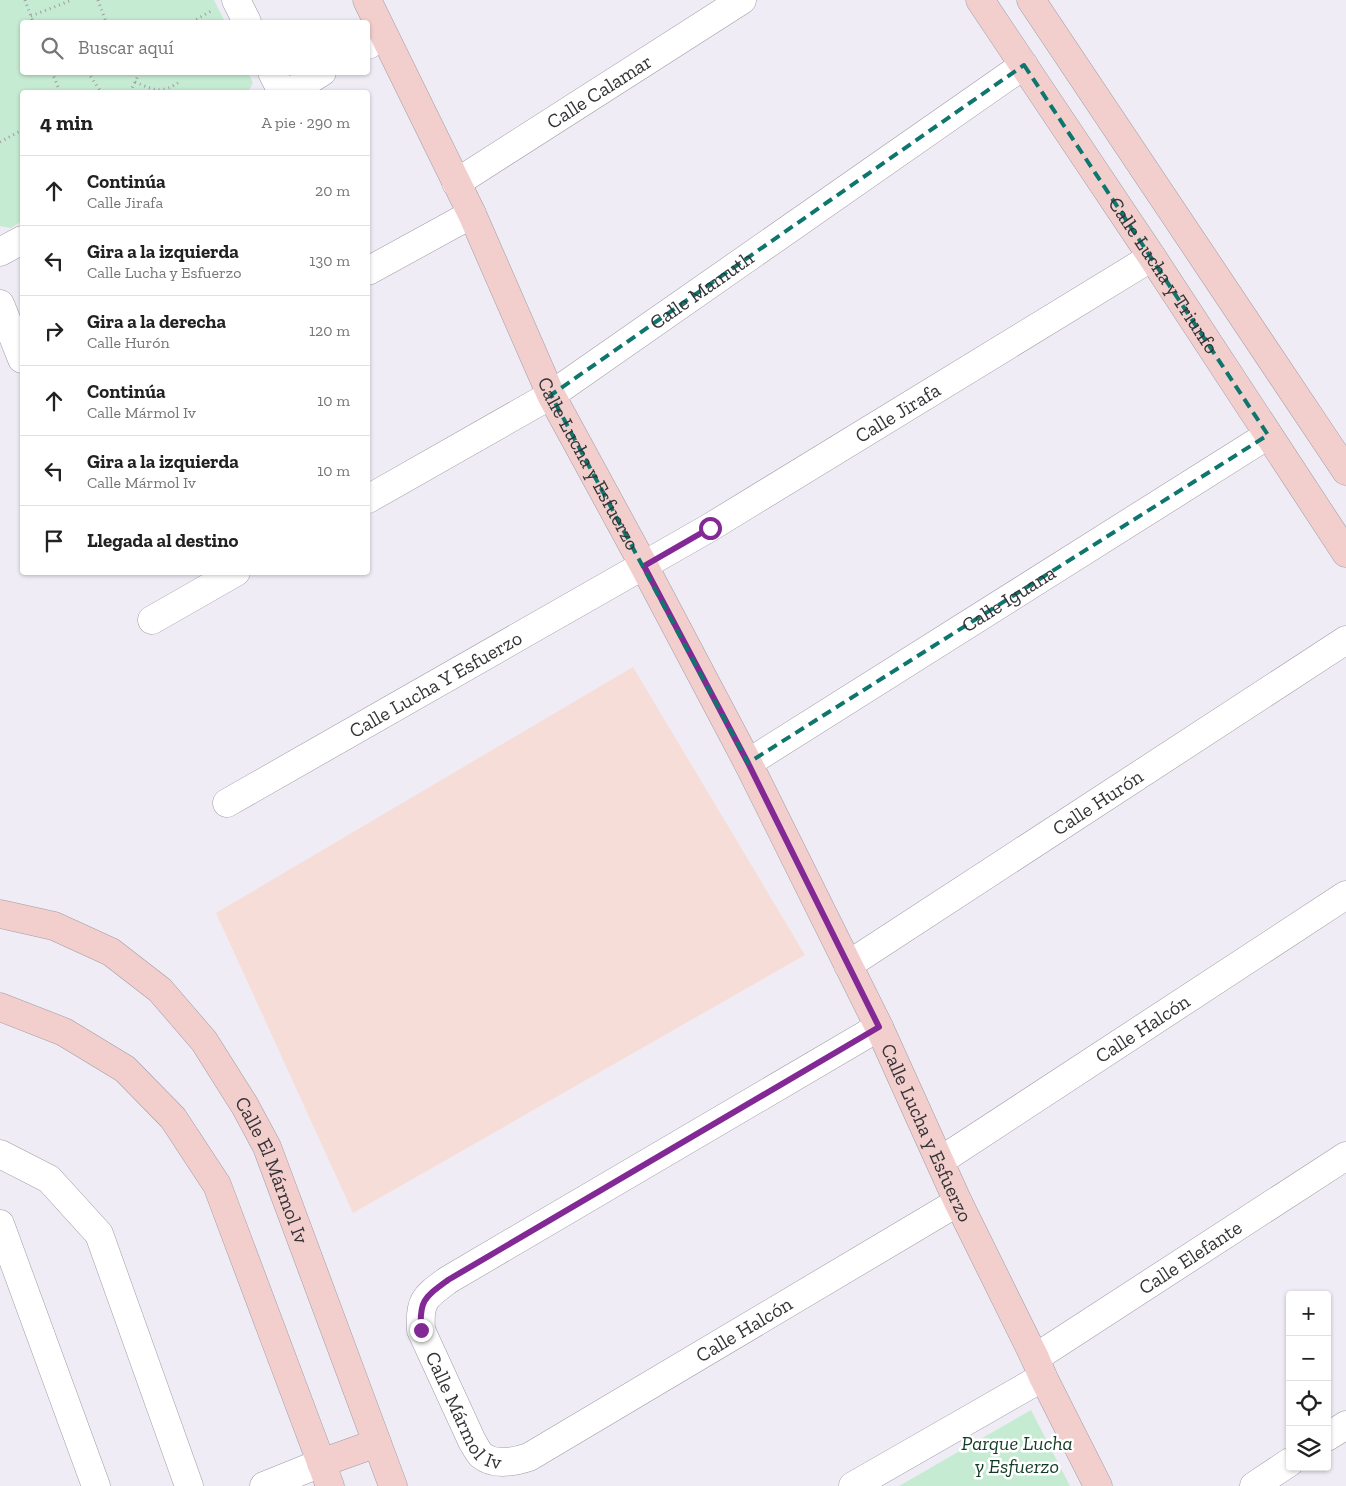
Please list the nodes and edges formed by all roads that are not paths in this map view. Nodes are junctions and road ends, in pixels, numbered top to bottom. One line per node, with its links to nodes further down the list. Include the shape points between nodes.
1 (236, 0): 6 (street)
2 (367, 0): 7 (street, Calle Lucha y Esfuerzo)
3 (742, 0): 13 (street, Calle Calamar)
4 (980, 0): 8 (street, Calle Lucha y Triunfo)
5 (1031, 0): 23 (street, Calle Lucha y Triunfo)
6 (246, 20)
7 (375, 40): 13 (street, Calle Lucha y Esfuerzo)
8 (1024, 65): 17 (street, Calle Lucha y Triunfo); 21 (street, Calle Mamuth)
9 (274, 75): 11 (street)
10 (317, 75): 12 (street)
11 (281, 90)
12 (293, 90)
13 (456, 183): 14 (street, Calle Lucha y Esfuerzo)
14 (472, 214): 18 (street); 21 (street, Calle Lucha y Esfuerzo)
15 (20, 241): 16 (street)
16 (0, 252)
17 (1152, 257): 22 (street, Calle Lucha y Triunfo); 26 (street, Calle Jirafa)
18 (370, 270)
19 (0, 304): 20 (street)
20 (20, 354)
21 (551, 395): 24 (street, Calle Mamuth); 26 (street, Calle Lucha y Esfuerzo)
22 (1268, 435): 25 (street, Calle Lucha y Triunfo); 30 (street, Calle Iguana)
23 (1346, 472)
24 (370, 498)
25 (1346, 553)
26 (644, 566): 30 (street, Calle Lucha y Esfuerzo); 31 (street, Calle Lucha Y Esfuerzo)
27 (231, 575): 28 (street)
28 (152, 620)
29 (1346, 640): 34 (street, Calle Hurón)
30 (748, 763): 34 (street, Calle Lucha y Esfuerzo)
31 (227, 803)
32 (1346, 895): 39 (street, Calle Halcón)
33 (0, 914): 45 (street, Calle El Mármol Iv, via 54,926 111,952 160,990 204,1041 267,1148)
34 (848, 965): 36 (street, Calle Lucha y Esfuerzo)
35 (0, 1007): 48 (street, via 64,1032 125,1069 173,1118 217,1185)
36 (879, 1027): 39 (street, Calle Lucha y Esfuerzo); 46 (street, Calle Mármol Iv, via 448,1280 422,1302 421,1330 481,1455 492,1461 507,1462)
37 (0, 1154): 50 (street, via 49,1179 99,1234)
38 (1346, 1156): 42 (street, Calle Elefante)
39 (940, 1161): 40 (street, Calle Lucha y Esfuerzo)
40 (958, 1202): 42 (street, Calle Lucha y Esfuerzo); 46 (street, Calle Halcón)
41 (0, 1224): 49 (street)
42 (1039, 1368): 53 (street, Calle Elefante); 54 (street, Calle Lucha y Esfuerzo)
43 (1346, 1425): 44 (street)
44 (1331, 1434)
45 (377, 1443): 48 (street); 52 (street, Calle El Mármol Iv)
46 (529, 1457)
47 (1286, 1465): 55 (street)
48 (326, 1475): 51 (street)
49 (96, 1486)
50 (189, 1486)
51 (264, 1486)
52 (393, 1486)
53 (854, 1486)
54 (1098, 1486)
55 (1254, 1486)

